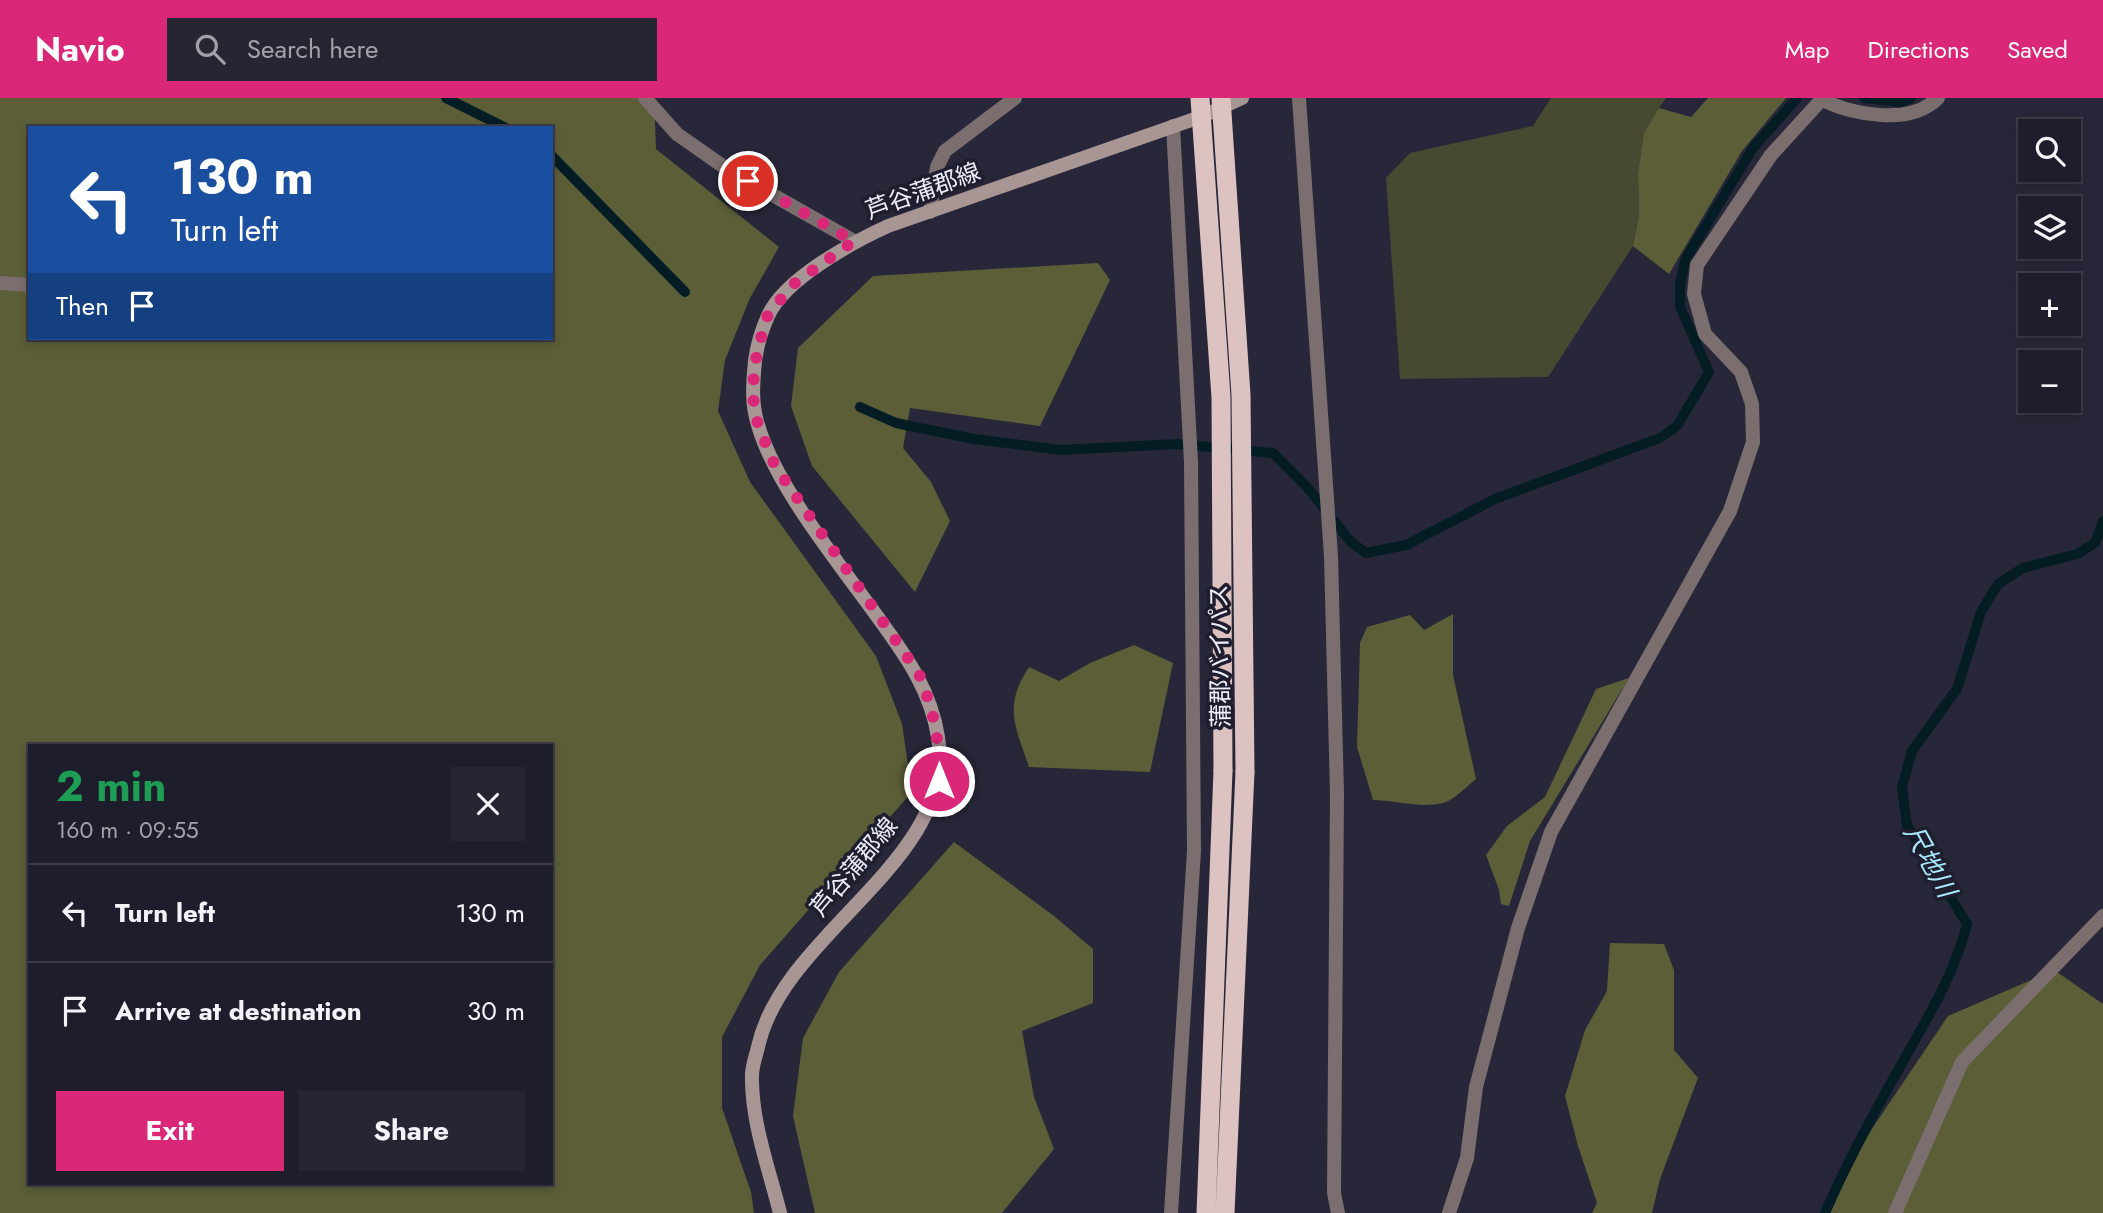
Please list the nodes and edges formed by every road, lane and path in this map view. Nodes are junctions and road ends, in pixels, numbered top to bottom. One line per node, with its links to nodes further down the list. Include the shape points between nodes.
1 (645, 98): 11 (street, via 677,134 727,169)
2 (1015, 98): 10 (street, via 945,151 937,167)
3 (1200, 98): 17 (highway, 蒲郡バイパス, bridge, via 1221,397 1223,771)
4 (1220, 98): 18 (highway, 蒲郡バイパス, bridge, via 1241,395 1245,772)
5 (1242, 98): 9 (main road, 芦谷蒲郡線)
6 (1299, 98): 19 (street, via 1331,556 1336,794 1334,1193)
7 (1938, 98): 8 (street, via 1914,112 1894,114 1859,113)
8 (1823, 99): 20 (street, via 1771,155 1697,265 1694,294 1706,334 1741,372 1752,404 1753,442 1730,511 1551,832 1518,928 1476,1087 1467,1158)
9 (1173, 127): 10 (main road, 芦谷蒲郡線); 16 (street, via 1191,463 1194,852)
10 (930, 212): 11 (main road, 芦谷蒲郡線)
11 (854, 241): 15 (main road, 芦谷蒲郡線, via 795,283 768,314 752,392 758,425 775,466 919,674 939,740 939,781 923,820 895,860 785,984 765,1017 752,1074 762,1146)
12 (0, 283): 13 (street)
13 (28, 285)
14 (2103, 916): 21 (street, via 1962,1062)
15 (780, 1213)
16 (1171, 1213)
17 (1206, 1213)
18 (1225, 1213)
19 (1338, 1213)
20 (1449, 1213)
21 (1895, 1213)

